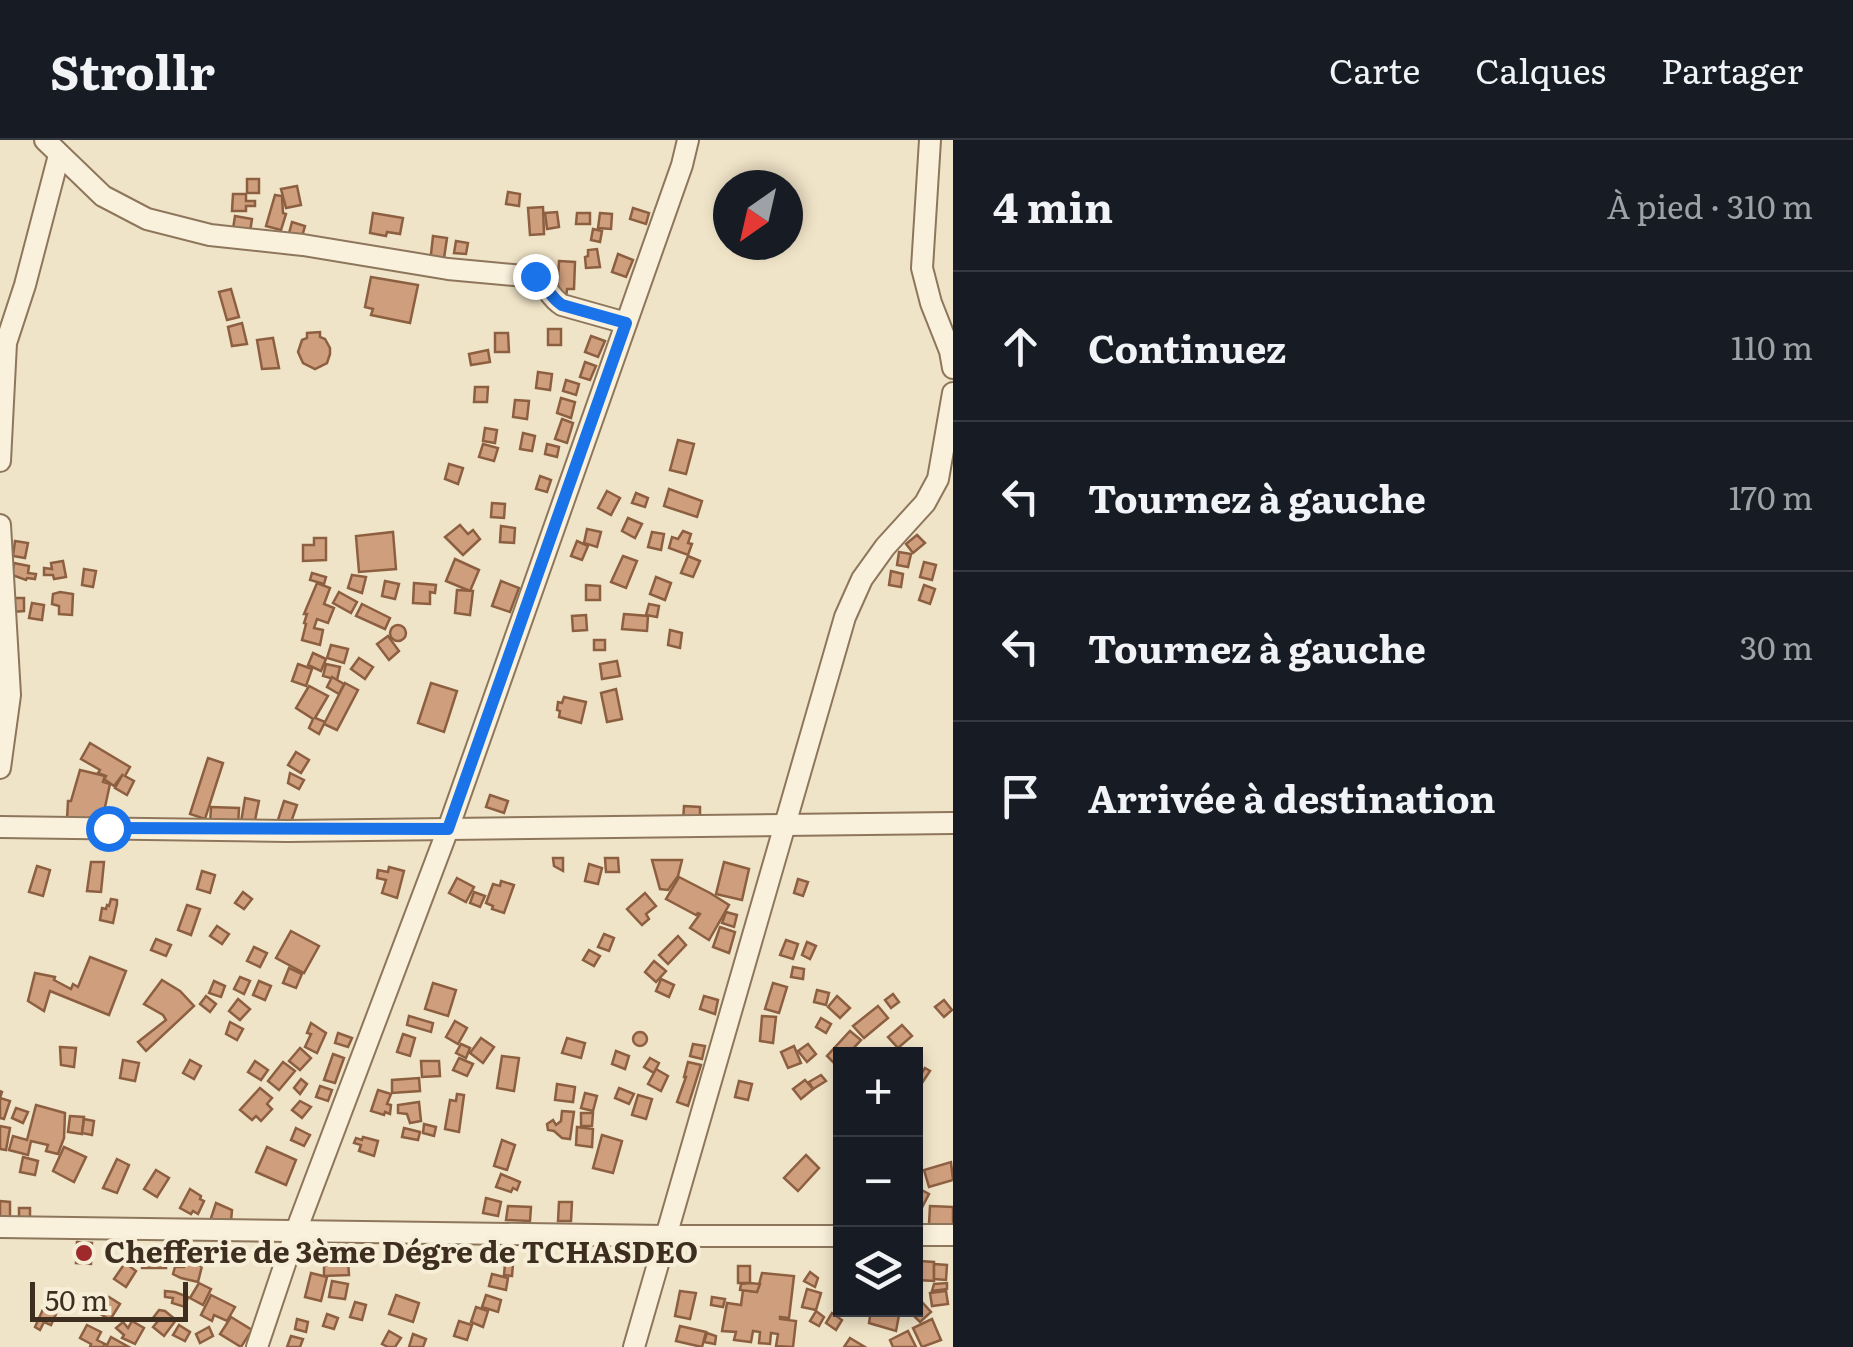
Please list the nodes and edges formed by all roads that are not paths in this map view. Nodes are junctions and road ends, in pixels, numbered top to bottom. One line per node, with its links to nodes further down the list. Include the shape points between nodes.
1 (688, 140): 4 (street)
2 (930, 140): 5 (street, via 922,268)
3 (52, 147): 4 (street, via 103,196 148,219 210,235 535,276 562,305); 7 (street, via 25,285 6,343)
4 (626, 323): 13 (street)
5 (953, 368)
6 (953, 393): 11 (street, via 938,478 926,502 884,546 844,617)
7 (0, 460)
8 (0, 525): 9 (street, via 10,695)
9 (0, 768)
10 (953, 823): 11 (street)
11 (786, 825): 13 (street); 17 (street)
12 (0, 827): 13 (street)
13 (448, 829): 15 (street)
14 (0, 1227): 15 (street)
15 (296, 1231): 17 (street); 20 (street)
16 (953, 1235): 19 (street)
17 (665, 1236): 18 (street); 21 (street)
18 (833, 1236)
19 (923, 1236)
20 (257, 1347)
21 (634, 1347)

